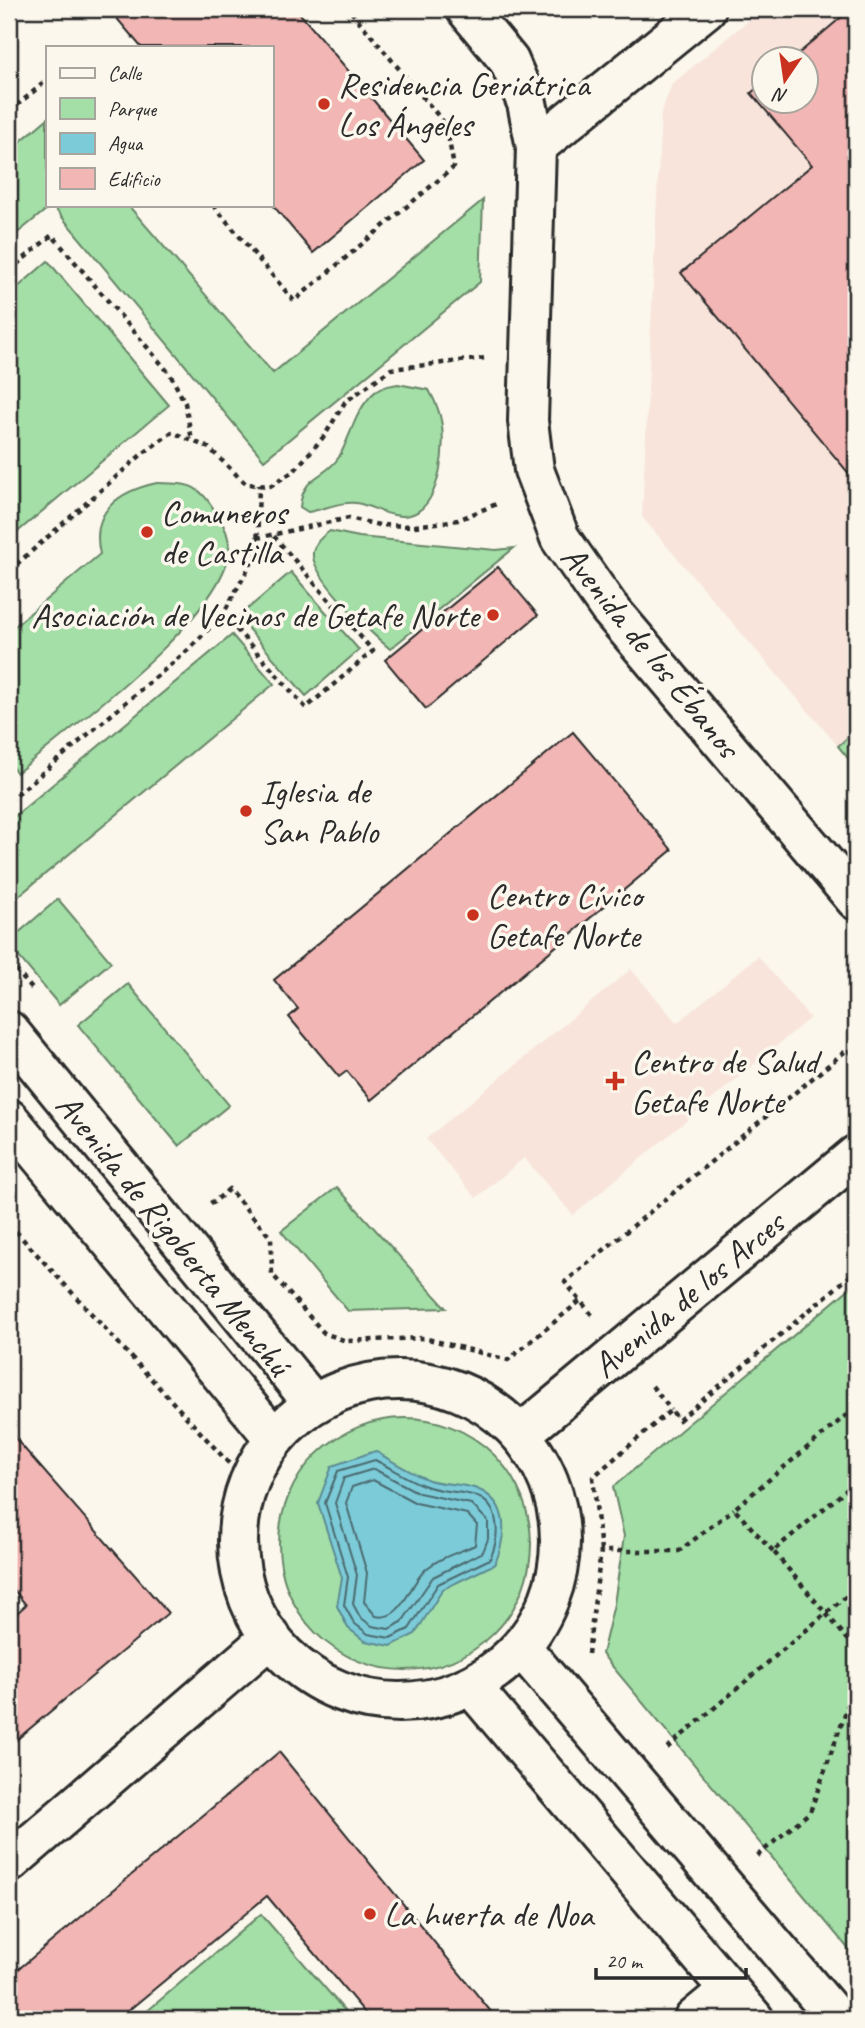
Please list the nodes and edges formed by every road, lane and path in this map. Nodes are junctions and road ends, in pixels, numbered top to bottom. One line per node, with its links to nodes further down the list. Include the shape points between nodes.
1 (349, 9): 7 (path, via 446,125 454,167 294,301)
2 (466, 9): 6 (street, Avenida de los Ébanos, via 509,61 527,103)
3 (706, 9): 6 (street)
4 (46, 81): 5 (path)
5 (9, 112)
6 (536, 146): 20 (street, Avenida de los Ébanos, via 528,421 534,470 560,538 609,608)
7 (214, 206)
8 (9, 271): 12 (path, via 52,235 170,374 185,403)
9 (487, 345): 10 (path)
10 (487, 358): 11 (path); 13 (path, via 391,369 345,402 325,435 294,471 270,486)
11 (486, 371)
12 (192, 441): 13 (path, via 209,448 246,484); 17 (path, via 172,432)
13 (258, 485): 16 (path)
14 (504, 501): 15 (path, via 458,520 415,526 349,518)
15 (272, 534): 16 (path); 18 (path, via 373,651 306,708)
16 (257, 538): 18 (path, via 257,553)
17 (9, 571)
18 (223, 614): 19 (path, via 188,650)
19 (9, 801)
20 (856, 900)
21 (9, 962): 22 (path)
22 (35, 993)
23 (9, 1031): 32 (street, Avenida de Rigoberta Menchú)
24 (856, 1059): 30 (path, via 848,1049 565,1283)
25 (9, 1119): 36 (street, Avenida de Rigoberta Menchú)
26 (856, 1155): 31 (street, Avenida de los Arces)
27 (204, 1193): 30 (path, via 213,1203 229,1189 271,1238 272,1274 324,1333 346,1341 424,1338 508,1360)
28 (9, 1224): 38 (path)
29 (856, 1271): 34 (path, via 679,1420)
30 (580, 1301): 31 (path)
31 (621, 1350): 34 (path); 35 (street, Avenida de los Arces)
32 (313, 1404): 35 (street, via 354,1385 399,1379 444,1386 485,1404); 36 (street)
33 (856, 1407): 39 (path)
34 (671, 1410): 40 (path, via 593,1477)
35 (521, 1434): 45 (street, via 546,1472 560,1517 559,1563 546,1608)
36 (274, 1438): 38 (street)
37 (856, 1482): 41 (path)
38 (247, 1483): 44 (street, via 237,1528 240,1575 257,1619)
39 (734, 1509): 40 (path, via 679,1551); 41 (path)
40 (601, 1551): 47 (path, via 587,1652)
41 (773, 1551): 43 (path)
42 (856, 1588): 43 (path)
43 (826, 1613): 46 (path); 50 (path)
44 (271, 1637): 49 (street, via 285,1656 320,1682 360,1698 403,1703 438,1698); 52 (street)
45 (521, 1647): 49 (street); 56 (street)
46 (856, 1649)
47 (594, 1663)
48 (856, 1684): 51 (path, via 810,1812)
49 (471, 1686): 53 (street)
50 (663, 1751)
51 (754, 1858)
52 (9, 1863)
53 (729, 1990): 54 (street); 55 (street)
54 (694, 2019)
55 (754, 2019)
56 (837, 2019)

